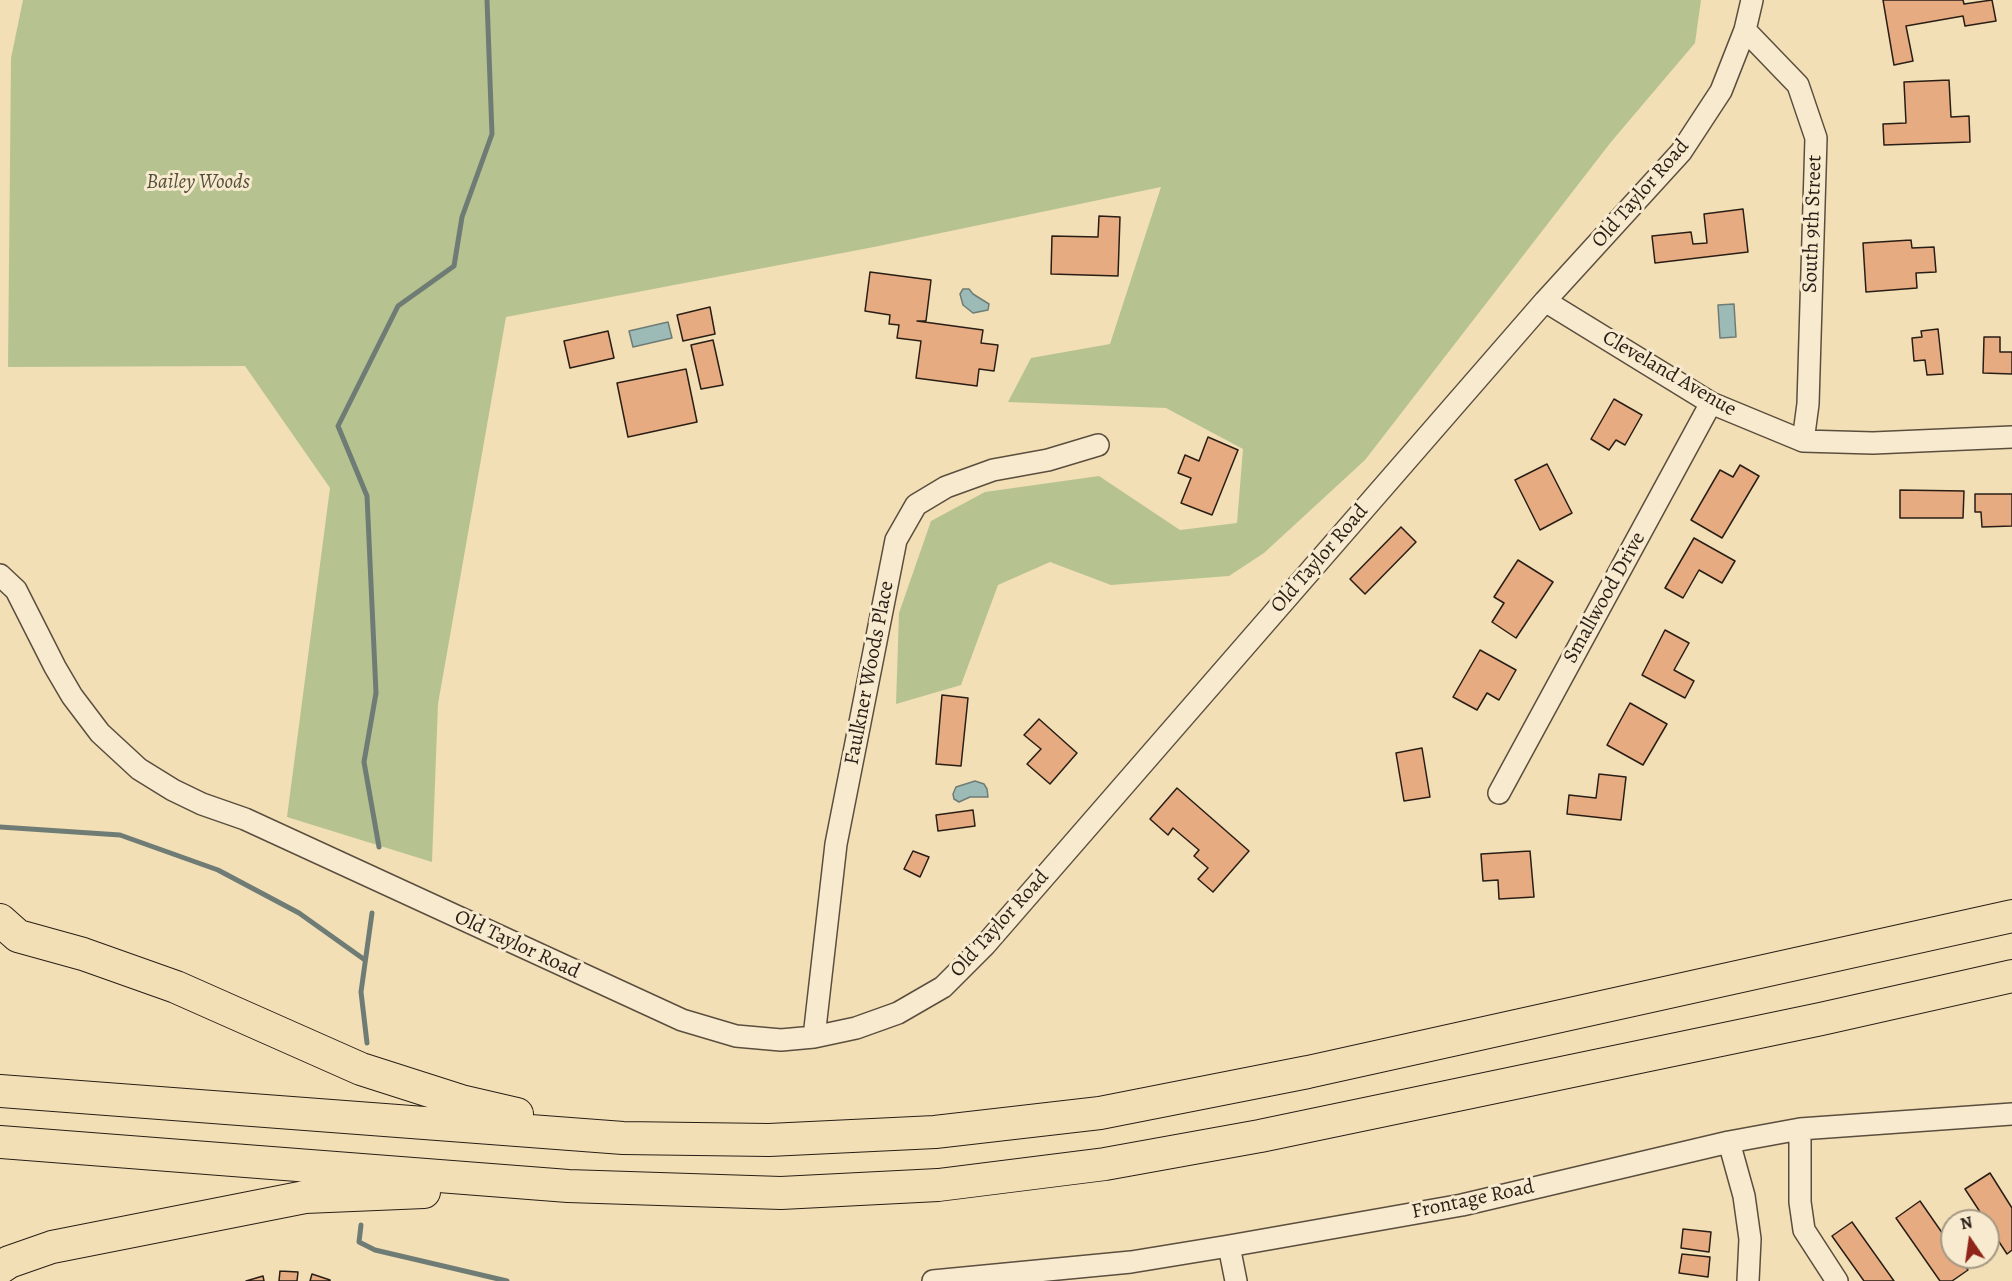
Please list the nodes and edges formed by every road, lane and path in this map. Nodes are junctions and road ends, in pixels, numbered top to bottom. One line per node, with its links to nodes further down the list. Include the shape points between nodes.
1 (1752, 0): 2 (street, Old Taylor Road)
2 (1745, 30): 3 (street, Old Taylor Road, via 1721,91 1681,152); 6 (street, South 9th Street, via 1798,85 1816,138 1808,405)
3 (1545, 301): 4 (street, Cleveland Avenue); 17 (street, Old Taylor Road, via 985,945 943,987 898,1013)
4 (1711, 403): 6 (street, Cleveland Avenue); 9 (street, Smallwood Drive)
5 (2012, 437): 6 (street, Cleveland Avenue, via 1873,443)
6 (1803, 441)
7 (1098, 445): 17 (street, Faulkner Woods Place, via 1048,460 993,470 946,487 916,506 896,540 836,844)
8 (0, 575): 17 (street, Old Taylor Road, via 16,590 72,696 100,733 139,769 173,790 245,819 682,1020 736,1036 781,1040)
9 (1499, 793)
10 (2012, 906): 13 (highway)
11 (2012, 916): 13 (highway)
12 (0, 920): 21 (highway, via 18,936 176,987 361,1069 460,1101)
13 (1904, 940): 21 (highway, via 1308,1072 1100,1113 935,1132 768,1140)
14 (2012, 976): 16 (highway)
15 (2012, 991): 16 (highway)
16 (1933, 993): 24 (highway, via 1318,1124 1105,1164 938,1185 781,1193)
17 (814, 1037)
18 (0, 1091): 21 (highway)
19 (2012, 1114): 20 (street, Frontage Road)
20 (1800, 1130): 23 (street, Frontage Road); 30 (street, via 1804,1230)
21 (623, 1138)
22 (0, 1142): 24 (highway)
23 (1729, 1142): 25 (street, Frontage Road, via 1462,1205); 29 (street, via 1744,1196 1750,1239)
24 (568, 1186): 26 (highway, via 305,1197 52,1247)
25 (1229, 1246): 27 (street, Frontage Road, via 1131,1262); 28 (street)
26 (0, 1268)
27 (933, 1281)
28 (1236, 1281)
29 (1748, 1281)
30 (1837, 1281)

